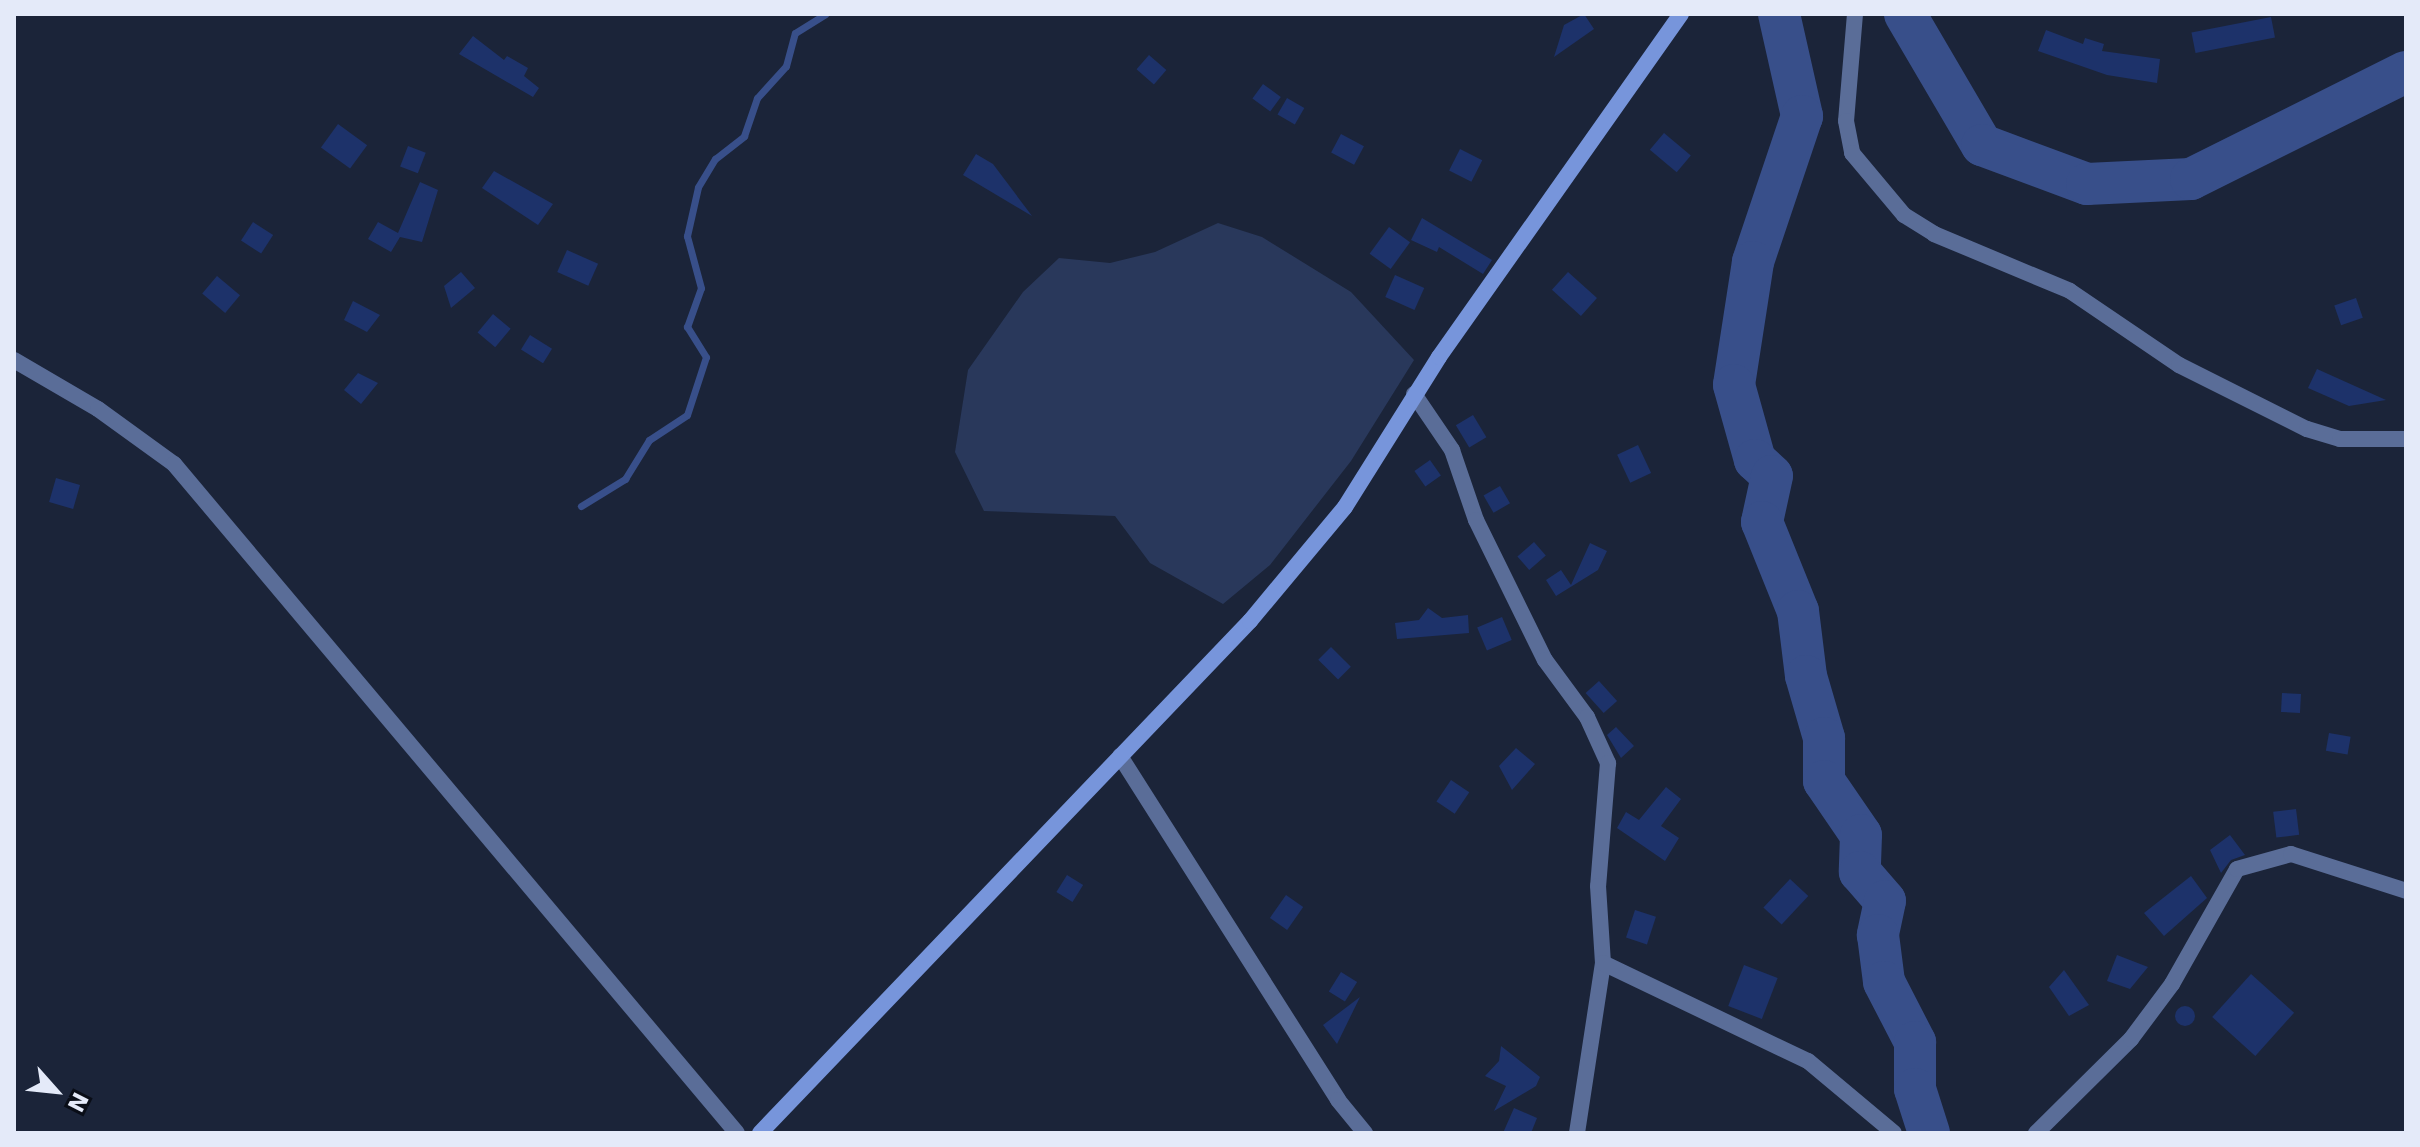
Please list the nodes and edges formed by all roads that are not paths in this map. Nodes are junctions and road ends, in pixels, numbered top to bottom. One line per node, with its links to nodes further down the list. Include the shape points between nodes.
1 (1681, 14): 4 (street)
2 (1855, 14): 5 (street, via 1846,121 1852,153 1904,215 1934,234 2070,291 2179,365 2307,429 2340,439)
3 (14, 360): 9 (street, via 98,409 183,474)
4 (1414, 394): 6 (street, via 1345,507 1250,621); 8 (street, via 1452,450 1476,520 1545,660 1605,749 1609,776 1598,898)
5 (2406, 439)
6 (1120, 756): 10 (street); 11 (street, via 1338,1100)
7 (2406, 891): 14 (street, via 2291,854 2237,869 2172,984 2131,1039)
8 (1603, 963): 12 (street); 13 (street, via 1808,1061)
9 (737, 1133)
10 (760, 1133)
11 (1365, 1133)
12 (1577, 1133)
13 (1894, 1133)
14 (2036, 1133)

